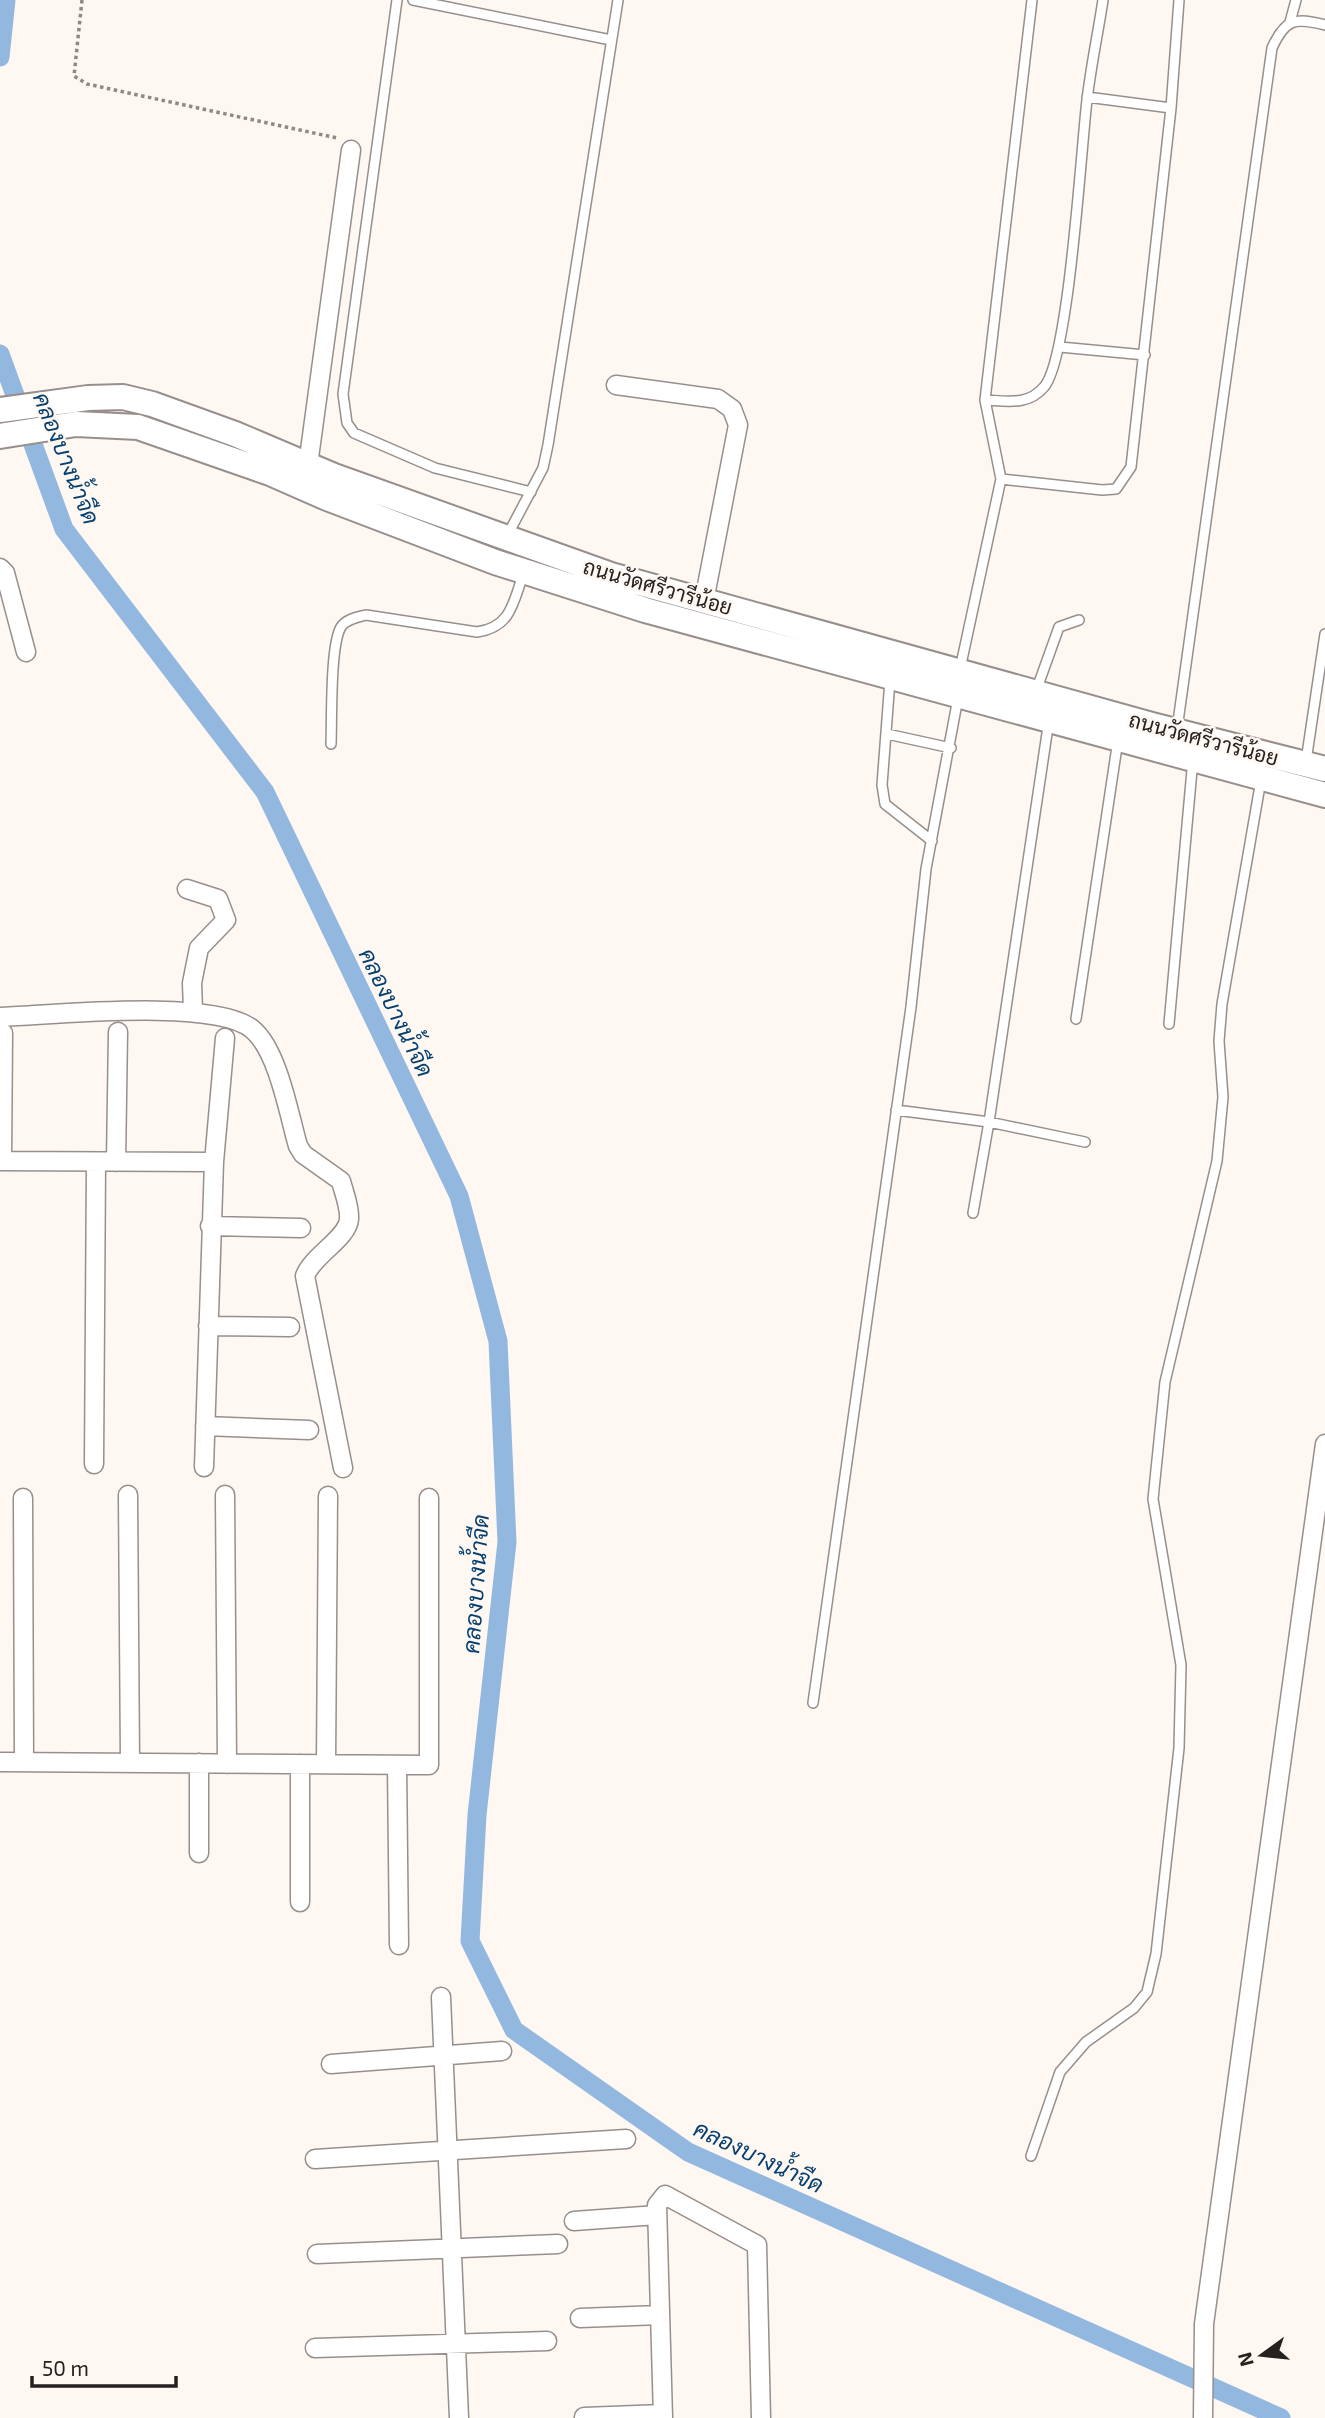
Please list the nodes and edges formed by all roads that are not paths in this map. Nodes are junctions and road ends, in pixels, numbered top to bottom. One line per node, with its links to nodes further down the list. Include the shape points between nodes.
1 (397, 0): 22 (lane, via 343,394 347,423 363,438 435,468)
2 (413, 0): 10 (lane)
3 (618, 0): 10 (lane)
4 (1032, 0): 17 (lane)
5 (1103, 0): 11 (lane)
6 (1179, 0): 12 (lane)
7 (1296, 0): 8 (lane)
8 (1290, 22): 9 (lane); 34 (lane, via 1279,31 1272,48)
9 (1325, 25)
10 (611, 40): 22 (lane, via 548,445)
11 (1087, 97): 12 (lane); 14 (lane)
12 (1171, 108): 15 (lane)
13 (351, 150): 20 (street)
14 (1060, 347): 15 (lane); 17 (lane, via 1045,386 1030,399)
15 (1146, 355): 21 (lane, via 1131,467 1116,489)
16 (616, 385): 26 (street, via 718,399 732,409 738,425)
17 (985, 400): 21 (lane)
18 (0, 410): 20 (main road, ถนนวัดศรีวารีน้อย, via 123,397 235,434)
19 (0, 436): 25 (main road, ถนนวัดศรีวารีน้อย, via 76,424 138,427)
20 (308, 465): 23 (main road, ถนนวัดศรีวารีน้อย)
21 (1002, 479): 31 (lane)
22 (531, 492): 23 (lane)
23 (506, 537): 26 (main road, ถนนวัดศรีวารีน้อย, via 611,575)
24 (0, 568): 29 (street)
25 (525, 570): 30 (main road, ถนนวัดศรีวารีน้อย, via 645,610); 37 (lane, via 507,618 493,630 477,632 366,615 342,626 336,646)
26 (704, 601): 31 (main road, ถนนวัดศรีวารีน้อย)
27 (1079, 620): 32 (lane, via 1059,627)
28 (1325, 634): 40 (lane)
29 (26, 652)
30 (890, 678): 31 (main road, ถนนวัดศรีวารีน้อย); 35 (lane)
31 (959, 682): 32 (main road, ถนนวัดศรีวารีน้อย); 33 (main road, ถนนวัดศรีวารีน้อย); 38 (lane)
32 (1036, 692): 34 (main road, ถนนวัดศรีวารีน้อย)
33 (1049, 718): 36 (main road, ถนนวัดศรีวารีน้อย); 52 (lane)
34 (1177, 731): 40 (main road, ถนนวัดศรีวารีน้อย)
35 (887, 734): 38 (lane); 43 (lane, via 882,785 886,804)
36 (1118, 738): 39 (main road, ถนนวัดศรีวารีน้อย); 46 (lane)
37 (331, 744)
38 (951, 748): 43 (lane)
39 (1193, 758): 41 (main road, ถนนวัดศรีวารีน้อย); 47 (lane)
40 (1315, 767)
41 (1261, 778): 42 (main road, ถนนวัดศรีวารีน้อย); 92 (lane, via 1222,1004 1223,1097 1217,1161 1165,1382 1153,1499 1181,1665 1179,1748 1156,1954 1147,1992 1134,2008 1086,2042 1060,2072)
42 (1325, 795)
43 (932, 841): 51 (lane)
44 (187, 889): 45 (street, via 218,899 226,920 200,948 192,983)
45 (193, 1010): 48 (street); 68 (street, via 226,1016 253,1029 270,1055 298,1146 341,1181 349,1222 305,1276)
46 (1076, 1018)
47 (1169, 1024)
48 (2, 1025): 54 (street)
49 (118, 1032): 55 (street)
50 (225, 1038): 56 (street)
51 (896, 1110): 52 (lane); 74 (lane)
52 (989, 1122): 53 (lane); 58 (lane)
53 (1085, 1142)
54 (1, 1161): 57 (street)
55 (116, 1162): 56 (street); 57 (street)
56 (214, 1162): 59 (street)
57 (96, 1163): 66 (street)
58 (973, 1213)
59 (210, 1226): 60 (street); 61 (street)
60 (301, 1228)
61 (208, 1326): 62 (street); 63 (street)
62 (290, 1327)
63 (205, 1426): 64 (street); 67 (street)
64 (309, 1430)
65 (1325, 1444): 108 (street, via 1204,2324)
66 (94, 1464)
67 (204, 1467)
68 (342, 1468)
69 (128, 1495): 77 (street)
70 (225, 1495): 79 (street)
71 (328, 1496): 81 (street)
72 (23, 1497): 76 (street)
73 (429, 1498): 82 (street, via 429,1765)
74 (813, 1703)
75 (0, 1762): 76 (street)
76 (24, 1762): 77 (street)
77 (131, 1763): 78 (street)
78 (200, 1763): 79 (street); 83 (street)
79 (228, 1764): 80 (street)
80 (300, 1764): 81 (street); 84 (street)
81 (326, 1764): 82 (street)
82 (397, 1765): 85 (street)
83 (199, 1853)
84 (300, 1902)
85 (399, 1945)
86 (441, 1997): 88 (street)
87 (502, 2051): 88 (street)
88 (443, 2055): 89 (street); 91 (street)
89 (331, 2064)
90 (625, 2139): 91 (street)
91 (447, 2151): 93 (street); 97 (street)
92 (1031, 2156)
93 (315, 2160)
94 (657, 2215): 95 (street); 99 (street); 107 (street, via 657,2205 665,2194 757,2245)
95 (574, 2221)
96 (558, 2244): 97 (street)
97 (452, 2249): 98 (street); 102 (street)
98 (317, 2254)
99 (660, 2315): 100 (street); 104 (street)
100 (580, 2318)
101 (547, 2342): 102 (street)
102 (456, 2344): 103 (street); 106 (street)
103 (315, 2348)
104 (663, 2416): 105 (street)
105 (584, 2417)
106 (459, 2418)
107 (761, 2418)
108 (1203, 2418)

